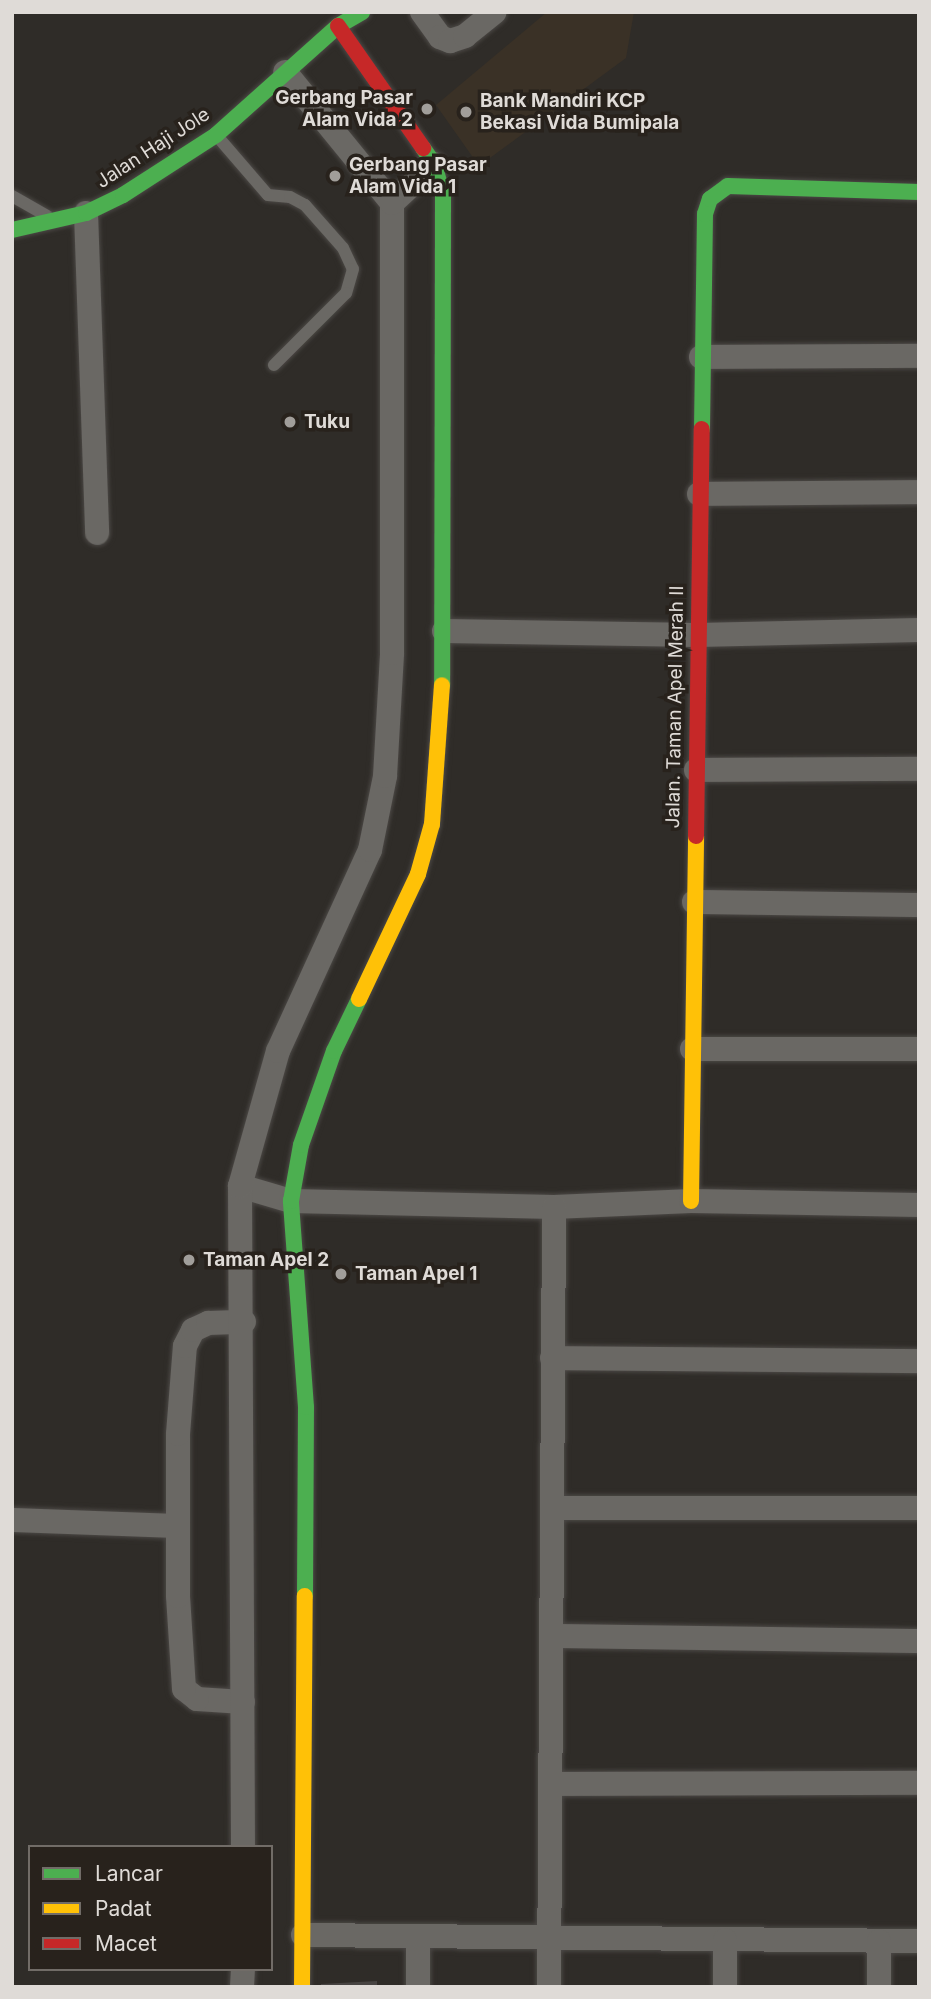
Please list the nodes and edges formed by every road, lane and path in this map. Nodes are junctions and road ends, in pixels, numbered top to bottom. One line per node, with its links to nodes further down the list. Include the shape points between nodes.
1 (362, 12): 4 (street, Jalan Haji Jole)
2 (422, 12): 3 (street, via 440,37 450,41 465,36)
3 (495, 12)
4 (338, 26): 5 (street, Jalan Haji Jole); 7 (street)
5 (285, 72): 6 (street, Jalan Haji Jole); 10 (street)
6 (216, 135): 11 (street, Jalan Haji Jole); 16 (lane, via 268,195 290,197 305,205 343,248 352,269 346,293)
7 (433, 164): 10 (street); 21 (street, via 443,196)
8 (919, 192): 15 (street, Jalan. Taman Apel Merah II, via 728,186 710,199 705,214)
9 (12, 196): 12 (lane)
10 (392, 203): 29 (street, via 392,653 385,776 370,850 278,1051)
11 (86, 213): 12 (street, Jalan Haji Jole); 19 (street)
12 (56, 221): 13 (street, Jalan Haji Jole)
13 (12, 230)
14 (919, 356): 15 (street)
15 (701, 357): 18 (street, Jalan. Taman Apel Merah II)
16 (274, 365)
17 (919, 492): 18 (street)
18 (699, 494): 22 (street, Jalan. Taman Apel Merah II)
19 (97, 533)
20 (919, 630): 22 (street)
21 (444, 632): 22 (street); 31 (street, via 432,824 418,874 334,1051 302,1145)
22 (697, 635): 24 (street, Jalan. Taman Apel Merah II)
23 (919, 769): 24 (street)
24 (696, 770): 25 (street, Jalan. Taman Apel Merah II)
25 (694, 902): 26 (street); 27 (street, Jalan. Taman Apel Merah II)
26 (919, 905)
27 (692, 1049): 28 (street); 30 (street, Jalan. Taman Apel Merah II)
28 (919, 1049)
29 (240, 1186): 31 (street); 34 (street, via 237,1236)
30 (691, 1201): 32 (street); 33 (street)
31 (290, 1202): 33 (street); 47 (street, via 306,1407)
32 (919, 1206)
33 (554, 1207): 35 (street)
34 (244, 1322): 40 (street, via 208,1323 193,1330 185,1346); 43 (street)
35 (552, 1358): 36 (street); 37 (street)
36 (919, 1362)
37 (553, 1508): 38 (street); 41 (street)
38 (919, 1508)
39 (12, 1520): 40 (street)
40 (178, 1526): 43 (street, via 179,1671 184,1689 197,1699)
41 (552, 1636): 42 (street); 45 (street)
42 (919, 1641)
43 (243, 1702): 46 (street)
44 (919, 1783): 45 (street)
45 (553, 1784): 49 (street)
46 (243, 1845)
47 (303, 1935): 48 (street); 53 (street)
48 (418, 1937): 49 (street); 54 (street)
49 (548, 1940): 50 (street); 55 (street)
50 (726, 1940): 51 (street); 56 (street)
51 (879, 1941): 52 (street); 57 (street)
52 (919, 1941)
53 (302, 1987)
54 (418, 1987)
55 (549, 1987)
56 (725, 1987)
57 (879, 1987)

